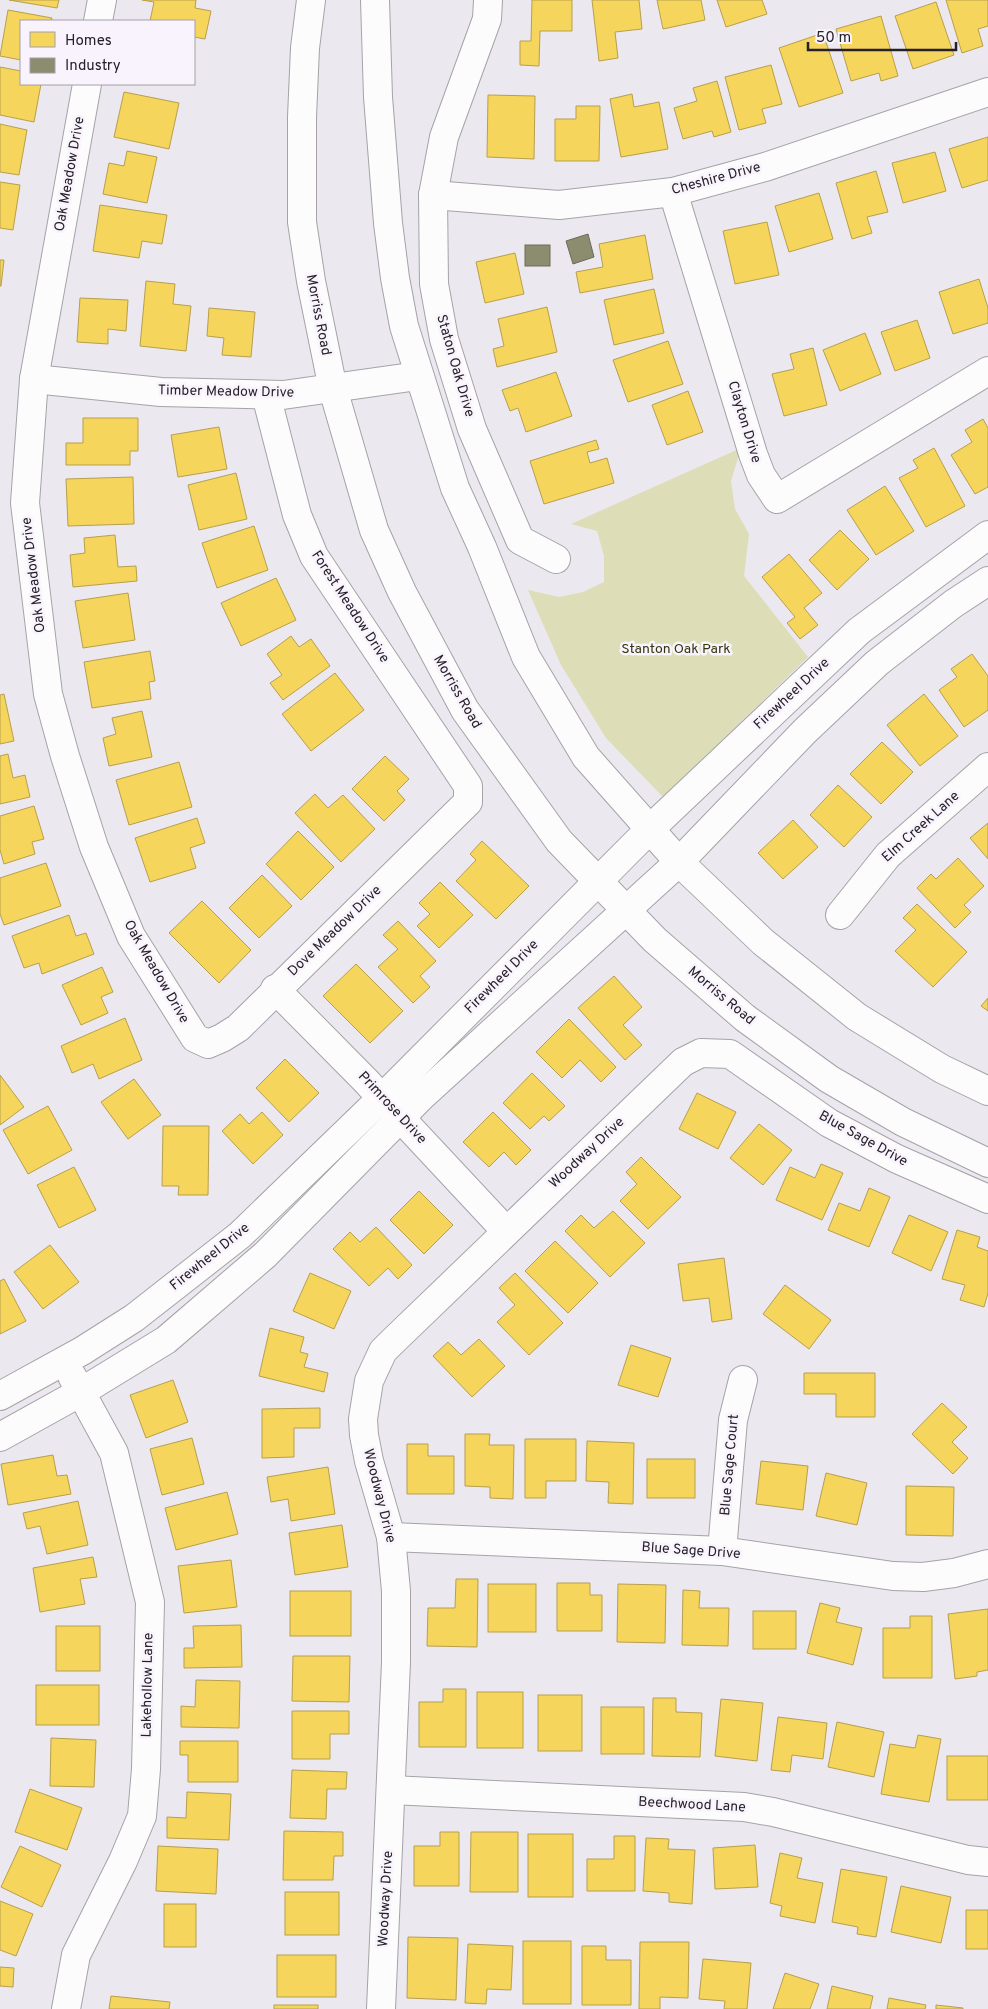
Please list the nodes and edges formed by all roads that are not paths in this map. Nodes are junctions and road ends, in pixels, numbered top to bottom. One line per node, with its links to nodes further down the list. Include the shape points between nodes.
1 (102, 0): 5 (street)
2 (311, 0): 13 (street, Morriss Road, via 302,117 302,222 310,281)
3 (375, 0): 11 (street, via 378,97 395,278)
4 (488, 0): 9 (street, Staton Oak Drive, via 487,19 444,138)
5 (98, 20)
6 (87, 85): 12 (street, Oak Meadow Drive)
7 (988, 92): 8 (street, Cheshire Drive, via 765,167)
8 (673, 192): 9 (street, Cheshire Drive, via 559,205); 10 (street, Clayton Drive, via 753,454 761,475 777,499)
9 (433, 196): 16 (street, Staton Oak Drive, via 434,284 444,339 472,428 520,540)
10 (988, 372)
11 (418, 376): 13 (street, Timber Meadow Drive); 20 (street, via 455,488 526,657 586,757)
12 (34, 379): 14 (street, Timber Meadow Drive, via 161,392); 26 (street, Oak Meadow Drive, via 25,503 48,694 94,846 131,936)
13 (333, 389): 14 (street, Timber Meadow Drive); 22 (street, Morriss Road, via 374,530 402,592 465,710 559,841)
14 (266, 396): 19 (street, Forest Meadow Drive, via 297,515 314,556 468,786)
15 (988, 535): 20 (street, Firewheel Drive, via 859,632)
16 (556, 559)
17 (988, 581): 21 (street, via 878,663 805,731)
18 (988, 767): 24 (street, Elm Creek Lane, via 888,855)
19 (468, 802): 25 (street, Dove Meadow Drive)
20 (650, 829): 21 (street); 22 (street, Firewheel Drive)
21 (679, 862): 23 (street); 28 (street, via 763,942 857,1017 942,1069)
22 (599, 883): 23 (street, Morriss Road); 29 (street, Firewheel Drive, via 580,898)
23 (627, 910): 30 (street); 31 (street, Morriss Road, via 655,940 745,1018 829,1079 904,1122)
24 (840, 915)
25 (276, 989): 26 (street, Dove Meadow Drive, via 238,1028 222,1038 208,1044); 29 (street, Primrose Drive)
26 (194, 1038)
27 (746, 1066): 32 (street, Blue Sage Drive, via 829,1122 897,1159); 33 (street, Woodway Drive, via 730,1054 716,1053 701,1053 683,1062)
28 (988, 1091)
29 (382, 1098): 30 (street, Primrose Drive); 34 (street, Firewheel Drive, via 240,1235 134,1318)
30 (401, 1118): 33 (street, Primrose Drive); 36 (street, via 265,1255 166,1340)
31 (988, 1163)
32 (988, 1199)
33 (505, 1230): 39 (street, Woodway Drive, via 383,1351 369,1380 364,1435 368,1461)
34 (63, 1362): 36 (street, Lakehollow Lane); 37 (street, Firewheel Drive)
35 (743, 1380): 40 (street, Blue Sage Court, via 733,1420)
36 (81, 1392): 38 (street); 44 (street, Lakehollow Lane, via 114,1453 150,1602 146,1759 139,1824 76,1955)
37 (0, 1396)
38 (0, 1437)
39 (391, 1537): 40 (street, Blue Sage Drive); 42 (street, Woodway Drive, via 396,1591)
40 (722, 1551): 41 (street, Blue Sage Drive, via 893,1576 923,1577)
41 (988, 1564)
42 (391, 1790): 43 (street, Beechwood Lane, via 744,1807); 45 (street, Woodway Drive)
43 (988, 1862)
44 (66, 2009)
45 (381, 2009)

